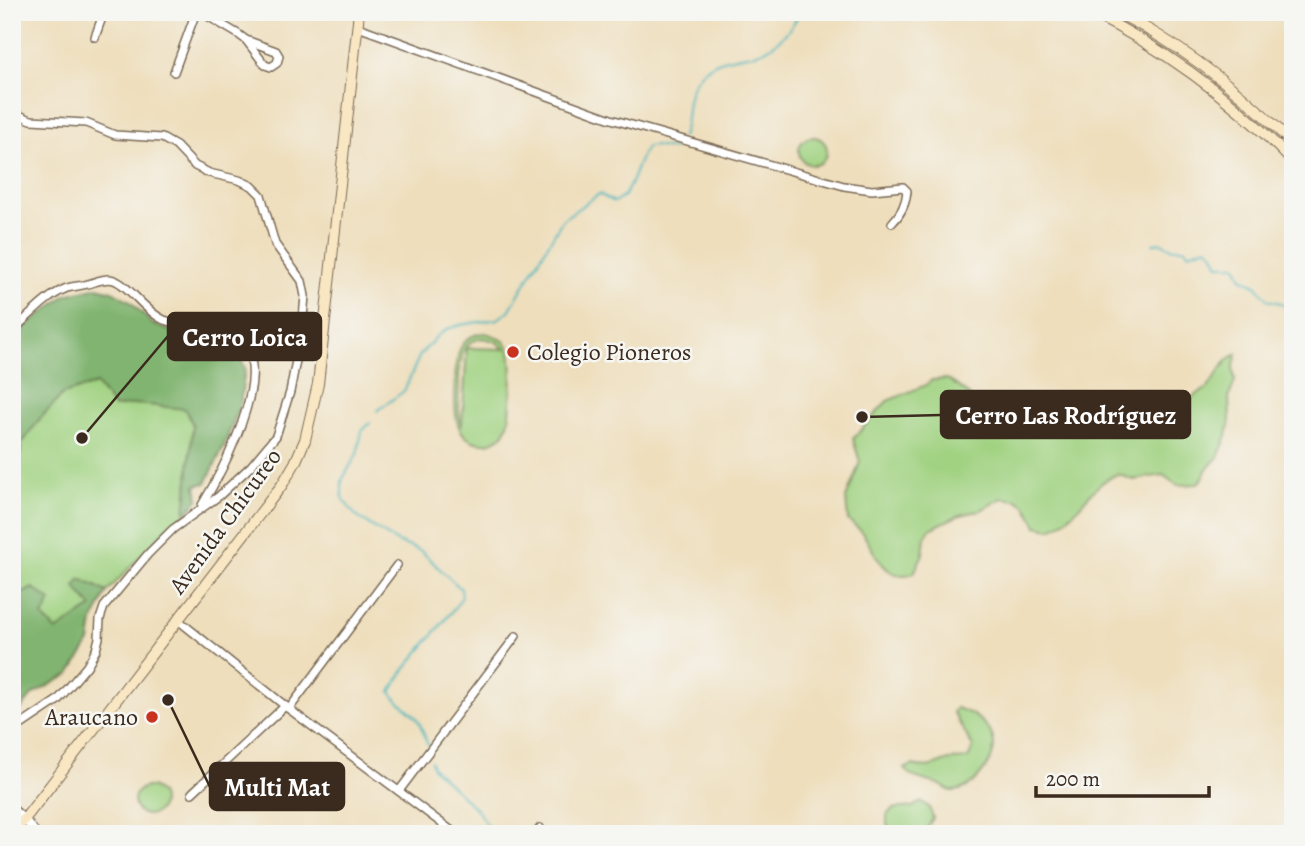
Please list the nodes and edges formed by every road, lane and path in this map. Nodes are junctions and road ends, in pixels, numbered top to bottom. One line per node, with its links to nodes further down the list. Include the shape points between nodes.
1 (104, 12): 7 (street)
2 (198, 12): 8 (street); 9 (street)
3 (359, 12): 6 (main road, Avenida Chicureo)
4 (1090, 12): 12 (main road, via 1185,68)
5 (1118, 12): 11 (main road, via 1201,65)
6 (358, 27): 13 (street, via 611,119 682,140 844,186 872,190 903,187 905,201); 17 (main road, Avenida Chicureo, via 320,372 305,440 282,485)
7 (95, 37)
8 (246, 40): 8 (street, via 265,65 277,63 276,51)
9 (174, 72)
10 (12, 112): 15 (street, via 31,120 86,123 115,135 162,138 195,166 252,186 261,195 275,244 302,281 302,329 276,436 251,466)
11 (1293, 144)
12 (1293, 162)
13 (892, 223)
14 (12, 331): 15 (street, via 58,292 113,280 161,319 223,330 236,341 250,357 252,377 246,409)
15 (200, 509): 20 (street, via 173,529 104,607 96,650 73,684 58,700)
16 (397, 565): 19 (street)
17 (178, 620): 19 (street); 24 (main road, Avenida Chicureo)
18 (516, 636): 21 (street)
19 (287, 708): 21 (street); 22 (street)
20 (12, 731)
21 (398, 791): 27 (street)
22 (192, 793)
23 (12, 808): 24 (street)
24 (24, 819): 25 (main road, Avenida Chicureo); 26 (street)
25 (13, 834)
26 (37, 834)
27 (456, 834)

